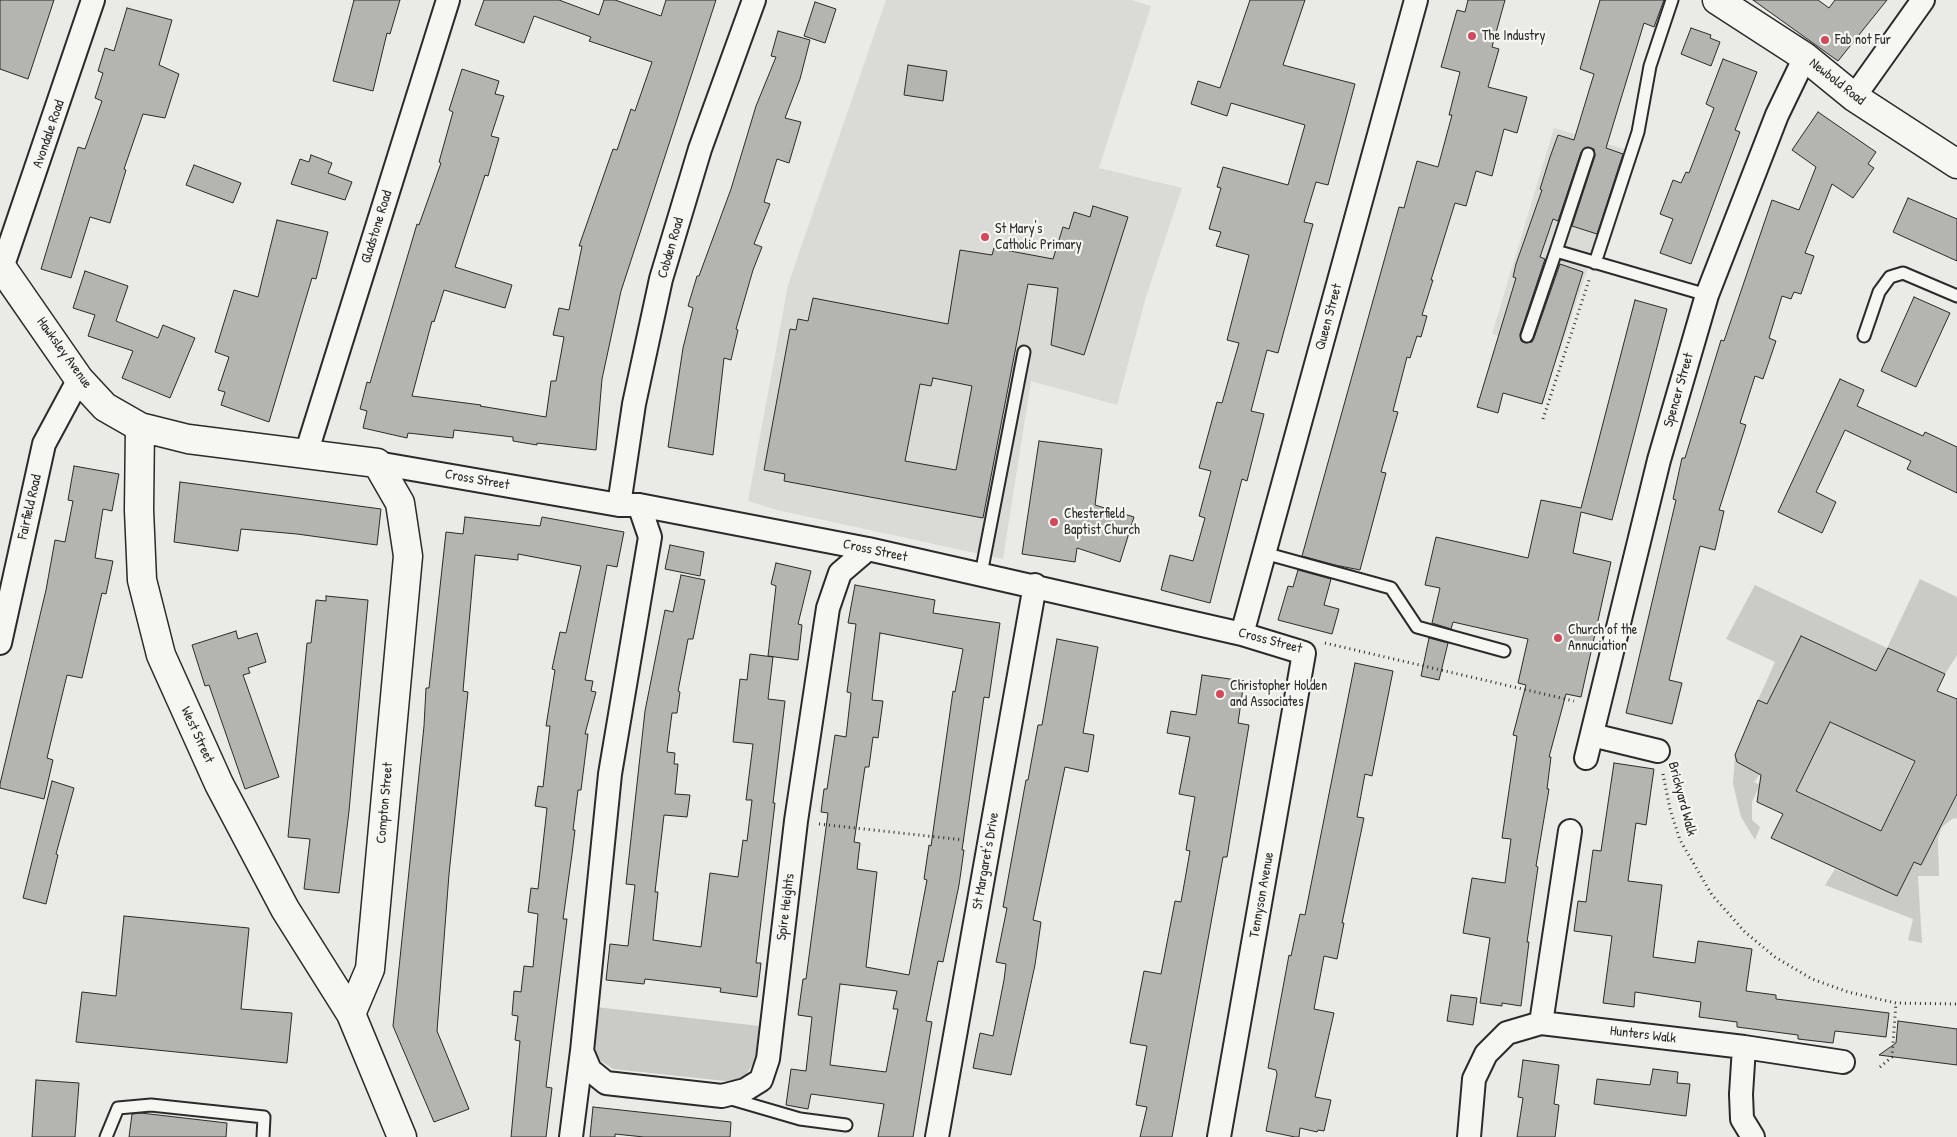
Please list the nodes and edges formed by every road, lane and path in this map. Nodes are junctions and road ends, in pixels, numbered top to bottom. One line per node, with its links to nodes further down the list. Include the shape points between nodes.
1 (93, 0): 14 (street, Avondale Road)
2 (448, 0): 23 (street, Gladstone Road)
3 (754, 0): 25 (street, Cobden Road, via 700,149 661,279 634,404)
4 (1416, 0): 27 (street, Queen Street)
5 (1672, 0): 13 (lane, via 1650,66 1638,132)
6 (1717, 0): 8 (street, Newbold Road)
7 (1923, 0): 9 (street)
8 (1805, 57): 9 (street, Newbold Road); 15 (street, Spencer Street, via 1777,115)
9 (1854, 97): 11 (street, Newbold Road)
10 (1588, 154): 12 (lane)
11 (1957, 164)
12 (1556, 251): 13 (lane); 17 (lane)
13 (1595, 263): 15 (lane); 21 (path)
14 (1, 267): 20 (street, Hawksley Avenue)
15 (1707, 295): 34 (street, Spencer Street, via 1659,460)
16 (1957, 296): 18 (lane, via 1904,273 1890,277 1879,292)
17 (1527, 336)
18 (1864, 336)
19 (1024, 352): 28 (lane)
20 (79, 379): 22 (street, Hawksley Avenue, via 105,407); 31 (street, Fairfield Road, via 44,444)
21 (1543, 419)
22 (140, 427): 23 (street, Cross Street, via 188,438); 43 (street, West Street, via 142,580 160,654 219,784 285,909)
23 (306, 454): 24 (street, Cross Street)
24 (377, 462): 25 (street, Cross Street); 43 (street, Compton Street, via 400,503 408,556 370,969)
25 (629, 505): 26 (street, Cross Street); 46 (street, via 650,537 610,774)
26 (868, 549): 28 (street, Cross Street); 38 (street, Spire Heights, via 840,574 828,608)
27 (1264, 553): 30 (street, Queen Street); 32 (lane, via 1391,588 1417,626)
28 (981, 574): 29 (street, Cross Street)
29 (1035, 585): 30 (street, Cross Street); 40 (street, St Margaret's Drive)
30 (1242, 634): 33 (street, Cross Street)
31 (0, 643)
32 (1504, 651)
33 (1304, 653): 34 (path, Cross Street, via 1324,643); 56 (street, Tennyson Avenue)
34 (1599, 706): 35 (street, Spencer Street)
35 (1592, 734): 36 (street); 37 (street, Spencer Street)
36 (1658, 751): 41 (path, Brickyard Walk, via 1680,840 1712,895 1745,932 1775,957 1812,979 1848,992)
37 (1586, 758)
38 (796, 821): 40 (path); 49 (street, Spire Heights, via 768,1060 761,1080 745,1090)
39 (1570, 831): 44 (street)
40 (990, 843): 55 (street, St Margaret's Drive)
41 (1896, 1003): 42 (path, Brickyard Walk); 48 (path, via 1892,1057)
42 (1957, 1004)
43 (351, 1014): 53 (street)
44 (1541, 1023): 45 (street, Hunters Walk); 57 (street, Hunters Walk, via 1507,1033 1486,1054 1474,1079)
45 (1744, 1047): 47 (street, Hunters Walk); 58 (street, via 1742,1119)
46 (582, 1051): 49 (street, Spire Heights, via 590,1070 606,1083); 54 (street)
47 (1843, 1062)
48 (1880, 1067)
49 (722, 1096): 50 (lane, via 800,1119)
50 (846, 1125)
51 (106, 1137): 52 (lane, via 118,1108 151,1105 264,1117)
52 (263, 1137)
53 (402, 1137)
54 (571, 1137)
55 (937, 1137)
56 (1219, 1137)
57 (1469, 1137)
58 (1753, 1137)

